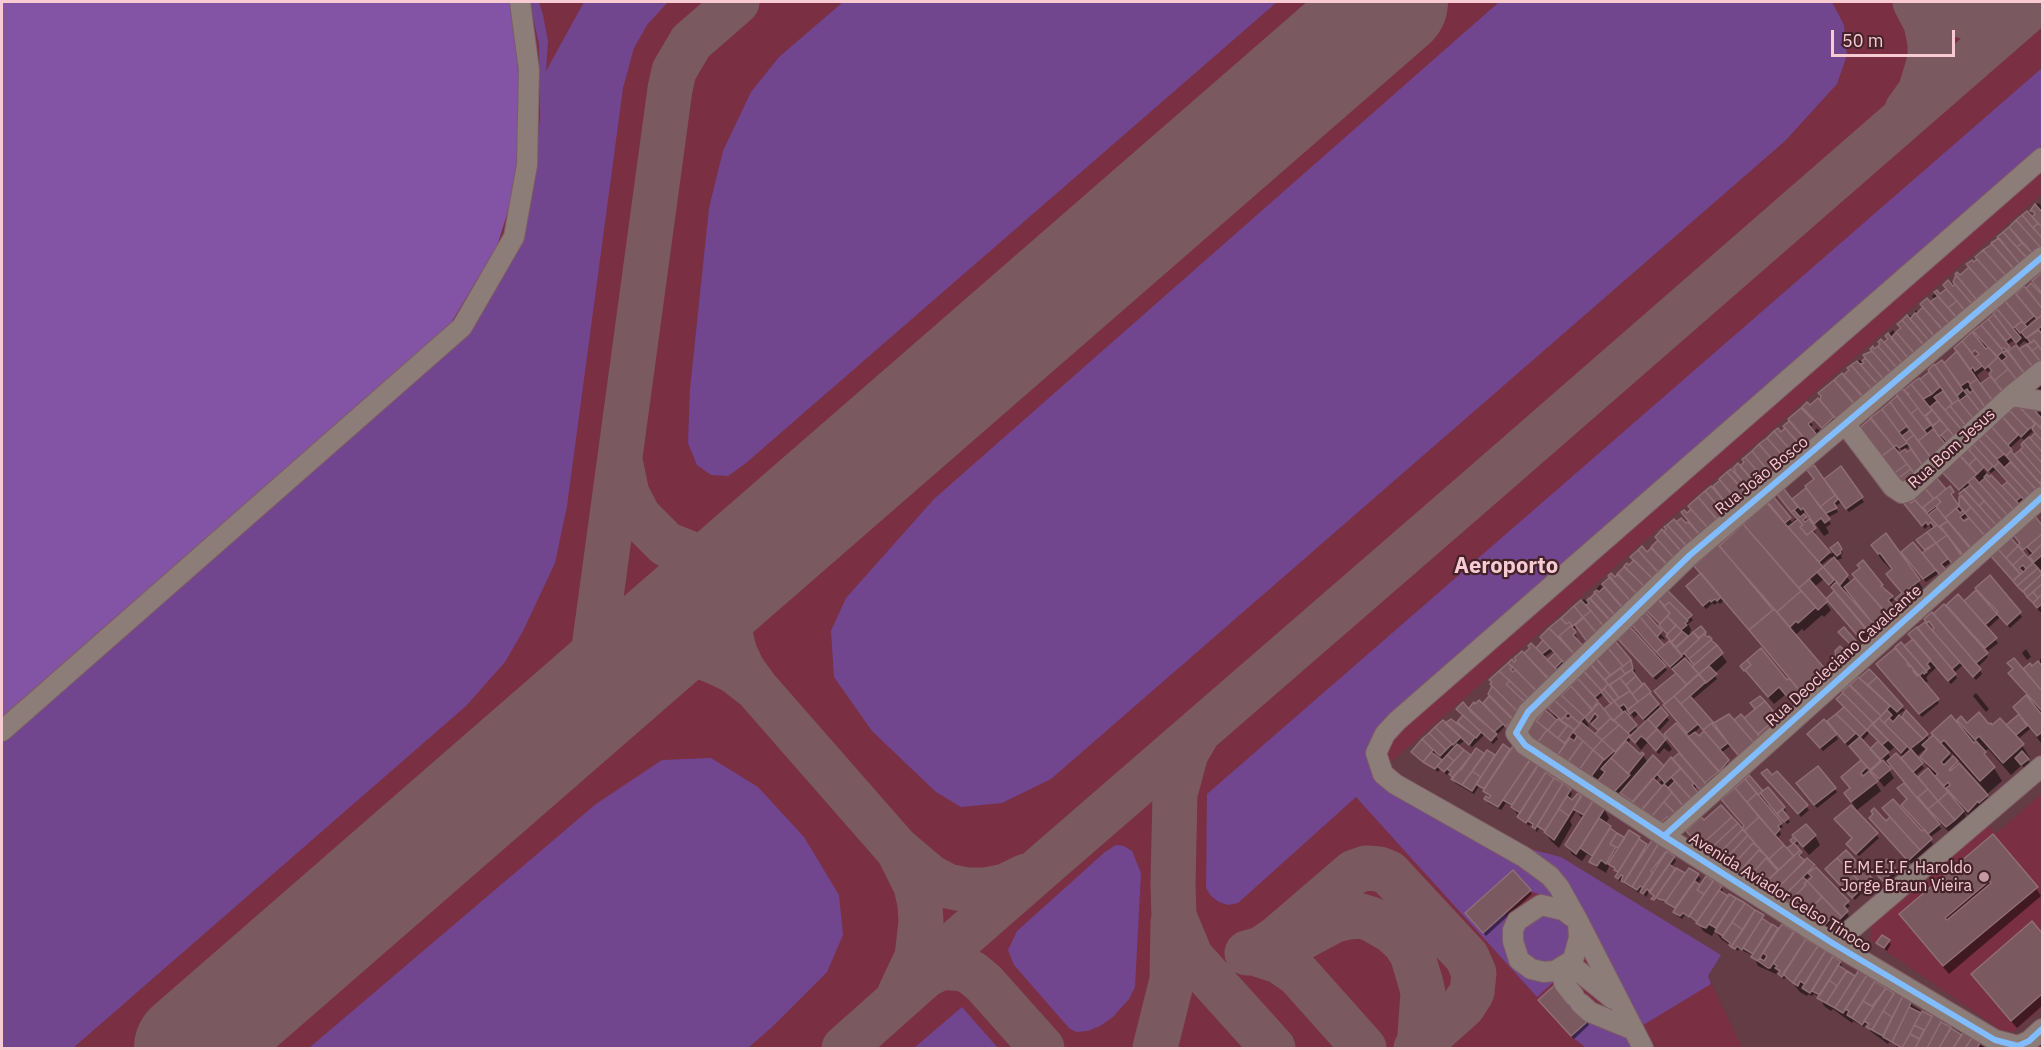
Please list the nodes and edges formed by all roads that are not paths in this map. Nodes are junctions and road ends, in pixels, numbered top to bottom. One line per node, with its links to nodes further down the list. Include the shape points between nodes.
1 (520, 2): 9 (street, via 530,70 527,165 514,237 462,327)
2 (2043, 158): 13 (street, via 1385,734 1376,753 1383,774 1550,876)
3 (2043, 257): 7 (street, Rua João Bosco)
4 (2043, 370): 5 (street, Rua Bom Jesus)
5 (2011, 396): 6 (street); 7 (street, Rua Bom Jesus, via 1902,493 1893,487)
6 (2043, 401)
7 (1846, 425): 10 (street, Rua João Bosco, via 1661,582 1528,712)
8 (2039, 508): 12 (street, Rua Deocleciano Cavalcante)
9 (2, 731)
10 (1516, 733): 12 (street, Avenida Aviador Celso Tinoco, via 1525,745)
11 (2043, 766): 14 (street)
12 (1664, 836): 14 (street, Avenida Aviador Celso Tinoco)
13 (1578, 921): 15 (street, via 1577,949 1573,960); 15 (street, via 1563,910 1541,905 1515,925 1513,941 1520,960 1531,969 1544,972); 16 (street)
14 (1834, 944): 17 (street, Avenida Aviador Celso Tinoco, via 1995,1040 2018,1046)
15 (1563, 967): 16 (street, via 1576,969); 18 (street, via 1564,983 1590,1012)
16 (1620, 1005): 18 (street)
17 (2043, 1029)
18 (1634, 1030): 19 (street)
19 (1643, 1048)

